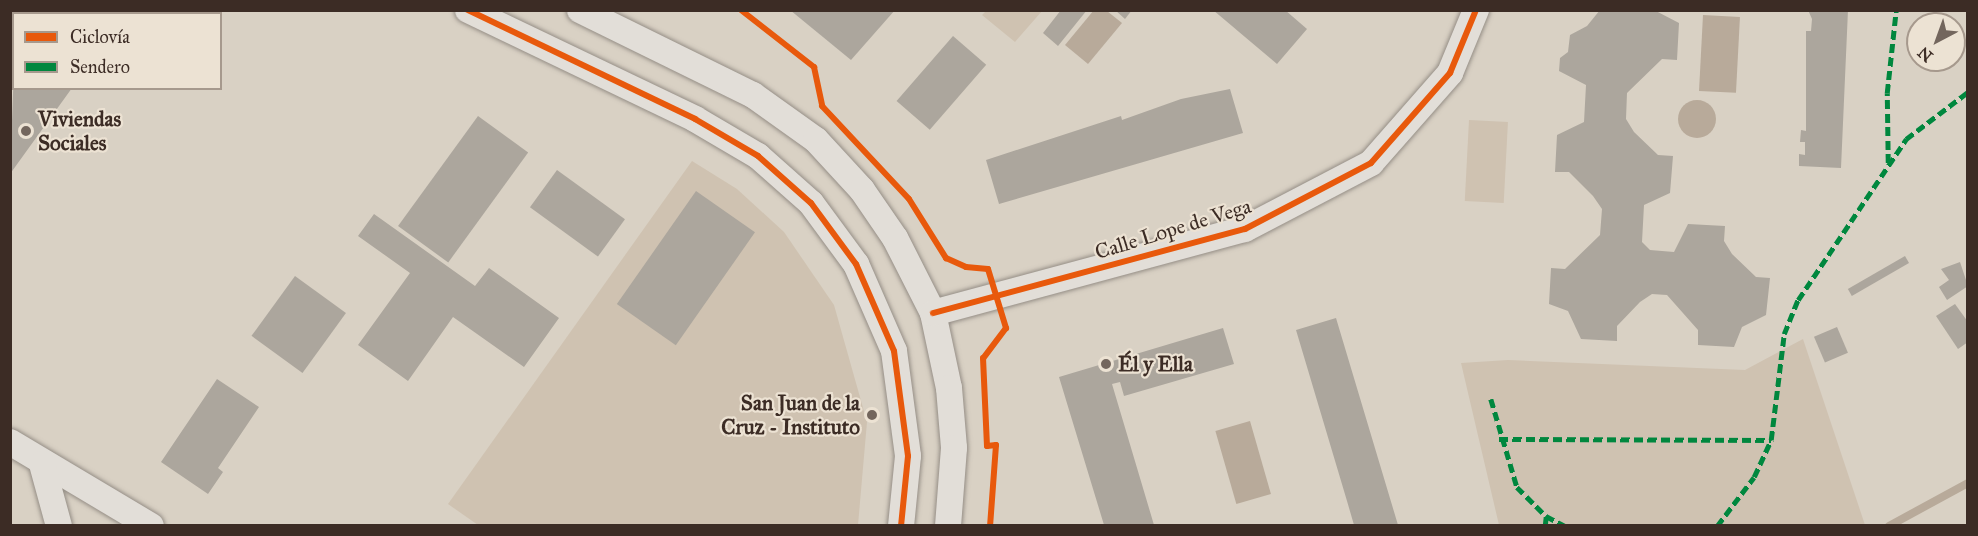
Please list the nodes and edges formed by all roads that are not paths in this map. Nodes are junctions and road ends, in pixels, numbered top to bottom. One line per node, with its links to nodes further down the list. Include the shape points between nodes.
1 (468, 10): 10 (street, via 695,119 758,156 811,203 856,264 894,351 908,456)
2 (580, 10): 4 (street, via 753,95 816,140 862,190 895,238)
3 (1476, 10): 4 (street, Calle Lope de Vega, via 1450,73 1371,163 1245,229)
4 (933, 313): 7 (street, via 949,388 954,448)
5 (10, 442): 6 (street)
6 (42, 464): 8 (street); 9 (street)
7 (950, 523)
8 (59, 525)
9 (151, 525)
10 (901, 525)

